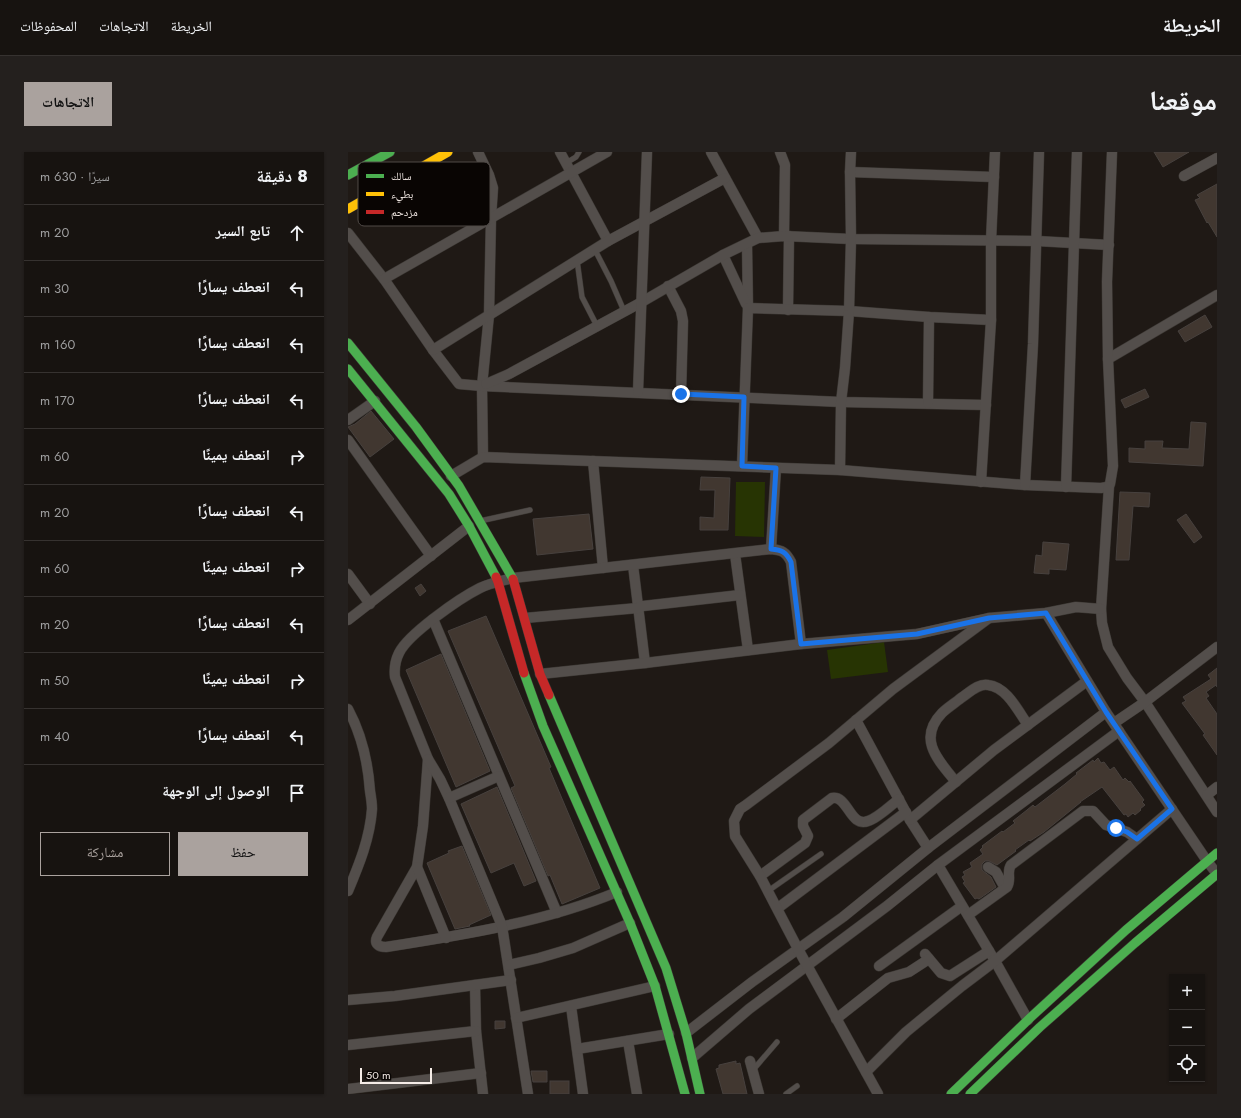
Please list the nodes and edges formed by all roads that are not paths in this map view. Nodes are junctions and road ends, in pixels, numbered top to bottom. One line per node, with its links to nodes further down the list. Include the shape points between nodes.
1 (390, 152): 16 (main road)
2 (448, 152): 17 (main road)
3 (478, 152): 18 (street)
4 (560, 152): 19 (street)
5 (580, 152): 19 (lane)
6 (607, 152): 19 (street)
7 (647, 152): 30 (street)
8 (711, 152): 26 (street)
9 (780, 152): 33 (street, via 785,165)
10 (851, 152): 21 (street)
11 (995, 152): 25 (street)
12 (1039, 152): 38 (street)
13 (1077, 152): 39 (street)
14 (1112, 152): 41 (street)
15 (1217, 158): 24 (street)
16 (372, 162)
17 (430, 162)
18 (483, 162)
19 (569, 167): 29 (street); 36 (street)
20 (358, 170): 22 (main road)
21 (850, 172): 25 (street); 35 (street)
22 (348, 175)
23 (490, 175): 29 (street, via 493,188)
24 (1184, 176)
25 (994, 177): 37 (street)
26 (725, 178): 30 (street); 34 (street)
27 (358, 203): 28 (main road)
28 (348, 209)
29 (491, 218): 53 (street)
30 (645, 221): 36 (street); 48 (street)
31 (477, 226): 45 (street)
32 (348, 233): 45 (street)
33 (786, 236): 34 (street); 35 (street); 50 (street)
34 (758, 238): 40 (street)
35 (851, 239): 37 (street); 52 (street)
36 (608, 241): 42 (street)
37 (991, 241): 38 (street); 55 (street)
38 (1037, 241): 39 (street); 78 (street)
39 (1074, 243): 41 (street); 80 (street)
40 (747, 244): 43 (street); 49 (street)
41 (1109, 245): 59 (street)
42 (595, 250): 44 (street); 51 (lane)
43 (723, 255): 46 (street); 49 (street)
44 (577, 260): 53 (street); 56 (lane, via 582,297)
45 (384, 279): 58 (street)
46 (668, 286): 48 (street); 63 (street, via 681,311 683,321)
47 (1217, 295): 59 (street)
48 (640, 303): 51 (street); 62 (street)
49 (748, 308): 50 (street); 64 (street)
50 (788, 310): 52 (street)
51 (624, 311): 56 (street)
52 (849, 311): 54 (street); 66 (street)
53 (489, 315): 58 (street); 61 (street)
54 (930, 318): 55 (street); 67 (street)
55 (991, 320): 68 (street)
56 (597, 326): 61 (street)
57 (348, 343): 76 (main road, via 416,427)
58 (433, 350): 61 (street, via 459,384)
59 (1108, 359): 79 (street, via 1113,466)
60 (348, 369): 65 (main road)
61 (482, 386): 62 (street); 71 (street)
62 (638, 392): 63 (street)
63 (681, 394): 64 (street)
64 (744, 397): 66 (street); 73 (street)
65 (375, 401): 69 (street); 83 (main road, via 449,494)
66 (841, 402): 67 (street); 75 (street)
67 (928, 403): 68 (street)
68 (986, 405): 77 (street)
69 (348, 420)
70 (348, 440): 86 (street)
71 (483, 456): 72 (street); 76 (street)
72 (593, 462): 73 (street); 88 (street)
73 (742, 466): 74 (street)
74 (776, 468): 75 (street); 84 (street)
75 (840, 470): 77 (street)
76 (451, 476): 82 (main road)
77 (982, 482): 78 (street)
78 (1025, 485): 80 (street)
79 (1109, 486): 80 (street); 95 (street)
80 (1066, 487)
81 (530, 510): 82 (lane)
82 (479, 521): 90 (main road)
83 (469, 526): 86 (street); 91 (main road)
84 (771, 549): 85 (street); 101 (street, via 788,554 791,562)
85 (735, 554): 87 (street); 92 (street)
86 (431, 556): 93 (street)
87 (633, 565): 88 (street); 94 (street)
88 (603, 568): 90 (street)
89 (348, 574): 93 (street)
90 (513, 578): 91 (street); 97 (main road)
91 (498, 582): 100 (street, via 463,597); 136 (main road, via 520,664 533,700)
92 (740, 595): 94 (street); 103 (street)
93 (370, 604): 99 (street)
94 (638, 608): 97 (street); 104 (street)
95 (1101, 609): 96 (street, via 1076,607); 107 (street, via 1108,647)
96 (1046, 613): 98 (street); 106 (street)
97 (524, 618): 105 (main road)
98 (989, 618): 101 (street, via 917,634); 110 (street, via 893,689)
99 (348, 620)
100 (433, 620): 113 (street, via 403,646 394,670); 114 (street)
101 (801, 644): 103 (street)
102 (1217, 647): 107 (street)
103 (748, 650): 104 (street)
104 (645, 663): 105 (street)
105 (540, 674): 159 (main road, via 666,968)
106 (1087, 680): 109 (street); 111 (street)
107 (1146, 702): 112 (street); 117 (street)
108 (348, 709): 135 (street, via 367,760 372,809 360,863)
109 (1106, 712): 112 (street); 124 (street)
110 (856, 720): 119 (street); 132 (street, via 736,815 735,836)
111 (1028, 725): 115 (street); 115 (street, via 1005,692 988,684 978,686 942,713 931,727 930,742 935,754)
112 (1117, 727): 120 (street); 128 (street)
113 (428, 759): 118 (street); 129 (street)
114 (499, 776): 118 (street); 139 (street)
115 (956, 782): 122 (street)
116 (1217, 787): 117 (street)
117 (1207, 795): 121 (street)
118 (449, 798): 142 (street)
119 (899, 799): 122 (street); 132 (street, via 865,822 856,819 841,800 832,798 803,820 808,836 805,843)
120 (1172, 809): 123 (street); 127 (street)
121 (1217, 812)
122 (908, 816): 124 (street); 138 (street)
123 (1137, 839): 133 (street, via 1122,829 1106,825 1093,811 1084,811 1011,865 1008,872 1010,882); 146 (street)
124 (928, 848): 144 (street, via 843,917)
125 (1217, 853): 127 (main road)
126 (821, 854): 134 (lane)
127 (1207, 861): 131 (street); 157 (main road, via 1126,930)
128 (938, 865): 137 (street); 148 (street)
129 (417, 866): 143 (street); 143 (street, via 376,942 382,947)
130 (988, 866): 133 (street, via 996,872)
131 (1217, 874): 181 (main road, via 1046,1022)
132 (760, 876): 134 (street)
133 (1005, 888): 140 (street)
134 (768, 890): 138 (street)
135 (348, 891)
136 (617, 892): 139 (street, via 586,905); 141 (main road)
137 (962, 906): 140 (street); 149 (street)
138 (778, 908): 144 (street)
139 (557, 913): 142 (street)
140 (968, 915): 145 (street)
141 (630, 923): 147 (street, via 573,948); 152 (main road)
142 (502, 926): 143 (street); 147 (street)
143 (446, 938)
144 (798, 948): 148 (street); 159 (street)
145 (989, 951): 146 (street); 156 (street, via 950,976 941,973 927,956 909,972 888,978)
146 (995, 962): 157 (street); 167 (street, via 920,1020)
147 (509, 965): 150 (street)
148 (807, 965): 156 (street); 165 (street, via 749,1009)
149 (879, 966)
150 (511, 980): 151 (street); 155 (street)
151 (475, 985): 153 (street); 158 (street)
152 (655, 986): 154 (street); 160 (main road)
153 (348, 1000)
154 (571, 1006): 155 (street); 164 (street)
155 (516, 1018): 172 (street)
156 (836, 1019): 167 (street)
157 (1028, 1020): 180 (main road)
158 (476, 1031): 163 (street); 168 (street)
159 (686, 1033): 165 (main road)
160 (669, 1034): 161 (street); 175 (main road)
161 (628, 1041): 164 (street); 174 (street)
162 (777, 1042): 166 (lane)
163 (348, 1045)
164 (577, 1049): 173 (street)
165 (692, 1058): 176 (main road)
166 (751, 1065): 177 (street)
167 (866, 1072): 179 (street)
168 (481, 1073): 170 (street); 171 (street)
169 (797, 1086): 178 (lane)
170 (348, 1089)
171 (484, 1094)
172 (528, 1094)
173 (583, 1094)
174 (637, 1094)
175 (685, 1094)
176 (700, 1094)
177 (760, 1094)
178 (786, 1094)
179 (878, 1094)
180 (951, 1094)
181 (970, 1094)

